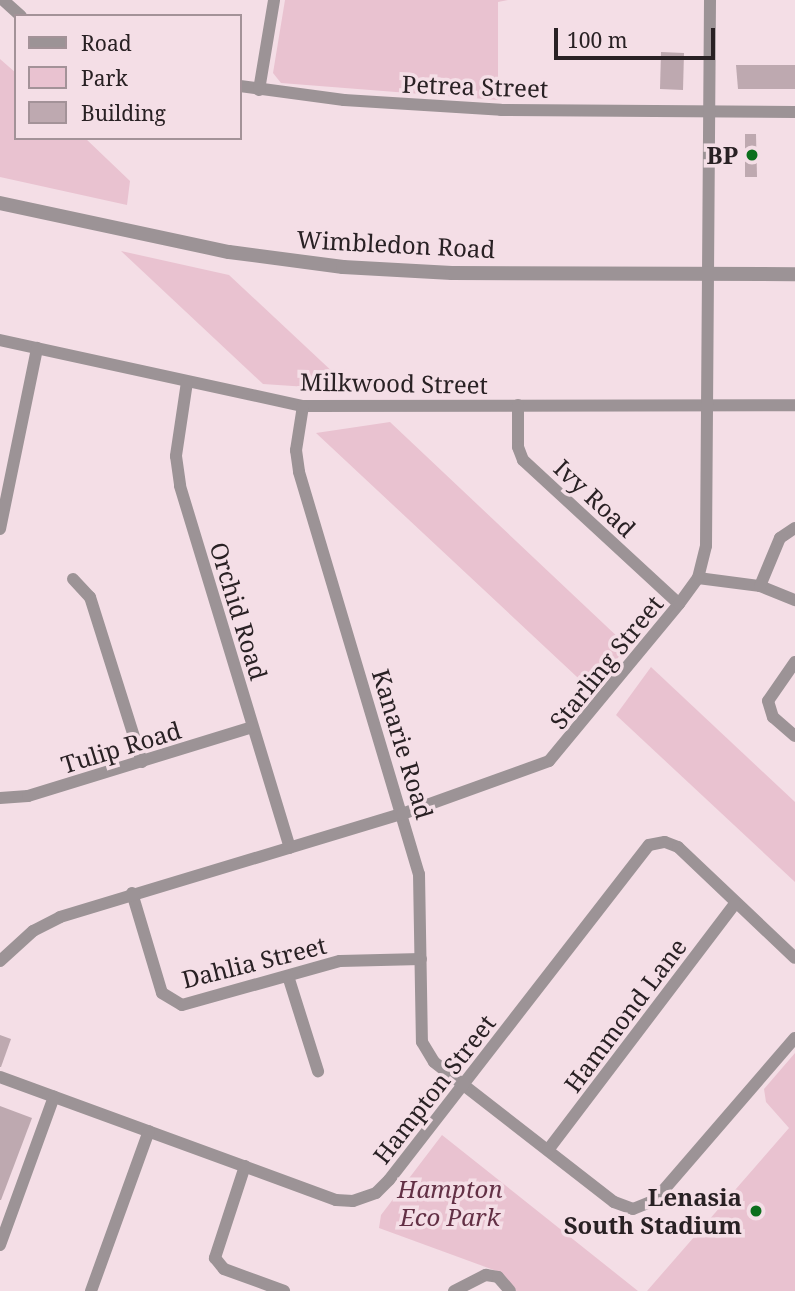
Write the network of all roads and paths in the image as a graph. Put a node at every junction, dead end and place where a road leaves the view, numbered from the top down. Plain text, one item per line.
1 (3, 0) edge
2 (274, 0) edge
3 (710, 0) edge
4 (19, 14) edge
5 (242, 86) edge
6 (259, 90) junction
7 (709, 111) junction
8 (795, 111) edge
9 (0, 203) edge
10 (711, 274) junction
11 (795, 274) edge
12 (0, 340) edge
13 (37, 348) junction
14 (187, 382) junction
15 (706, 404) junction
16 (518, 405) junction
17 (795, 405) edge
18 (303, 406) junction
19 (795, 528) edge
20 (0, 529) edge
21 (698, 578) junction
22 (73, 579) dead end
23 (760, 586) junction
24 (795, 600) edge
25 (679, 604) junction
26 (795, 662) edge
27 (252, 727) junction
28 (795, 736) edge
29 (142, 762) junction
30 (0, 798) edge
31 (401, 814) junction
32 (290, 848) junction
33 (132, 893) junction
34 (735, 904) junction
35 (795, 958) edge
36 (421, 959) junction
37 (0, 961) edge
38 (288, 976) junction
39 (795, 1038) edge
40 (318, 1071) dead end
41 (0, 1077) edge
42 (464, 1084) junction
43 (54, 1097) junction
44 (149, 1131) junction
45 (548, 1150) junction
46 (244, 1166) junction
47 (0, 1245) edge
48 (91, 1291) edge
49 (284, 1291) edge
50 (454, 1291) edge
51 (510, 1291) edge

1 - 4 street
2 - 6 street
3 - 7 street, Starling Street
5 - 6 street, Petrea Street
6 - 7 street, Petrea Street
7 - 8 street, Petrea Street
7 - 10 street, Starling Street
9 - 10 street, Wimbledon Road
10 - 11 street, Wimbledon Road
10 - 15 street, Starling Street
12 - 13 street, Milkwood Street
13 - 14 street, Milkwood Street
13 - 20 street
14 - 18 street, Milkwood Street
14 - 27 street, Orchid Road
15 - 16 street, Milkwood Street
15 - 17 street, Milkwood Street
15 - 21 street, Starling Street
16 - 18 street, Milkwood Street
16 - 25 street, Ivy Road
18 - 31 street, Kanarie Road
19 - 23 street
21 - 23 street
21 - 25 street, Starling Street
22 - 29 street
23 - 24 street
25 - 31 street, Starling Street
26 - 28 street
27 - 29 street, Tulip Road
27 - 32 street, Orchid Road
29 - 30 street, Tulip Road
31 - 32 street, Starling Street
31 - 36 street, Kanarie Road
32 - 33 street, Starling Street
33 - 37 street, Starling Street
33 - 38 street, Dahlia Street
34 - 35 street, Hampton Street
34 - 42 street, Hampton Street
34 - 45 street, Hammond Lane
36 - 38 street, Dahlia Street
36 - 42 street, Kanarie Road
38 - 40 street
39 - 45 street, Kanarie Road
41 - 43 street, Hampton Street
42 - 45 street, Kanarie Road
42 - 46 street, Hampton Street
43 - 44 street, Hampton Street
43 - 47 street
44 - 46 street, Hampton Street
44 - 48 street
46 - 49 street
50 - 51 street

